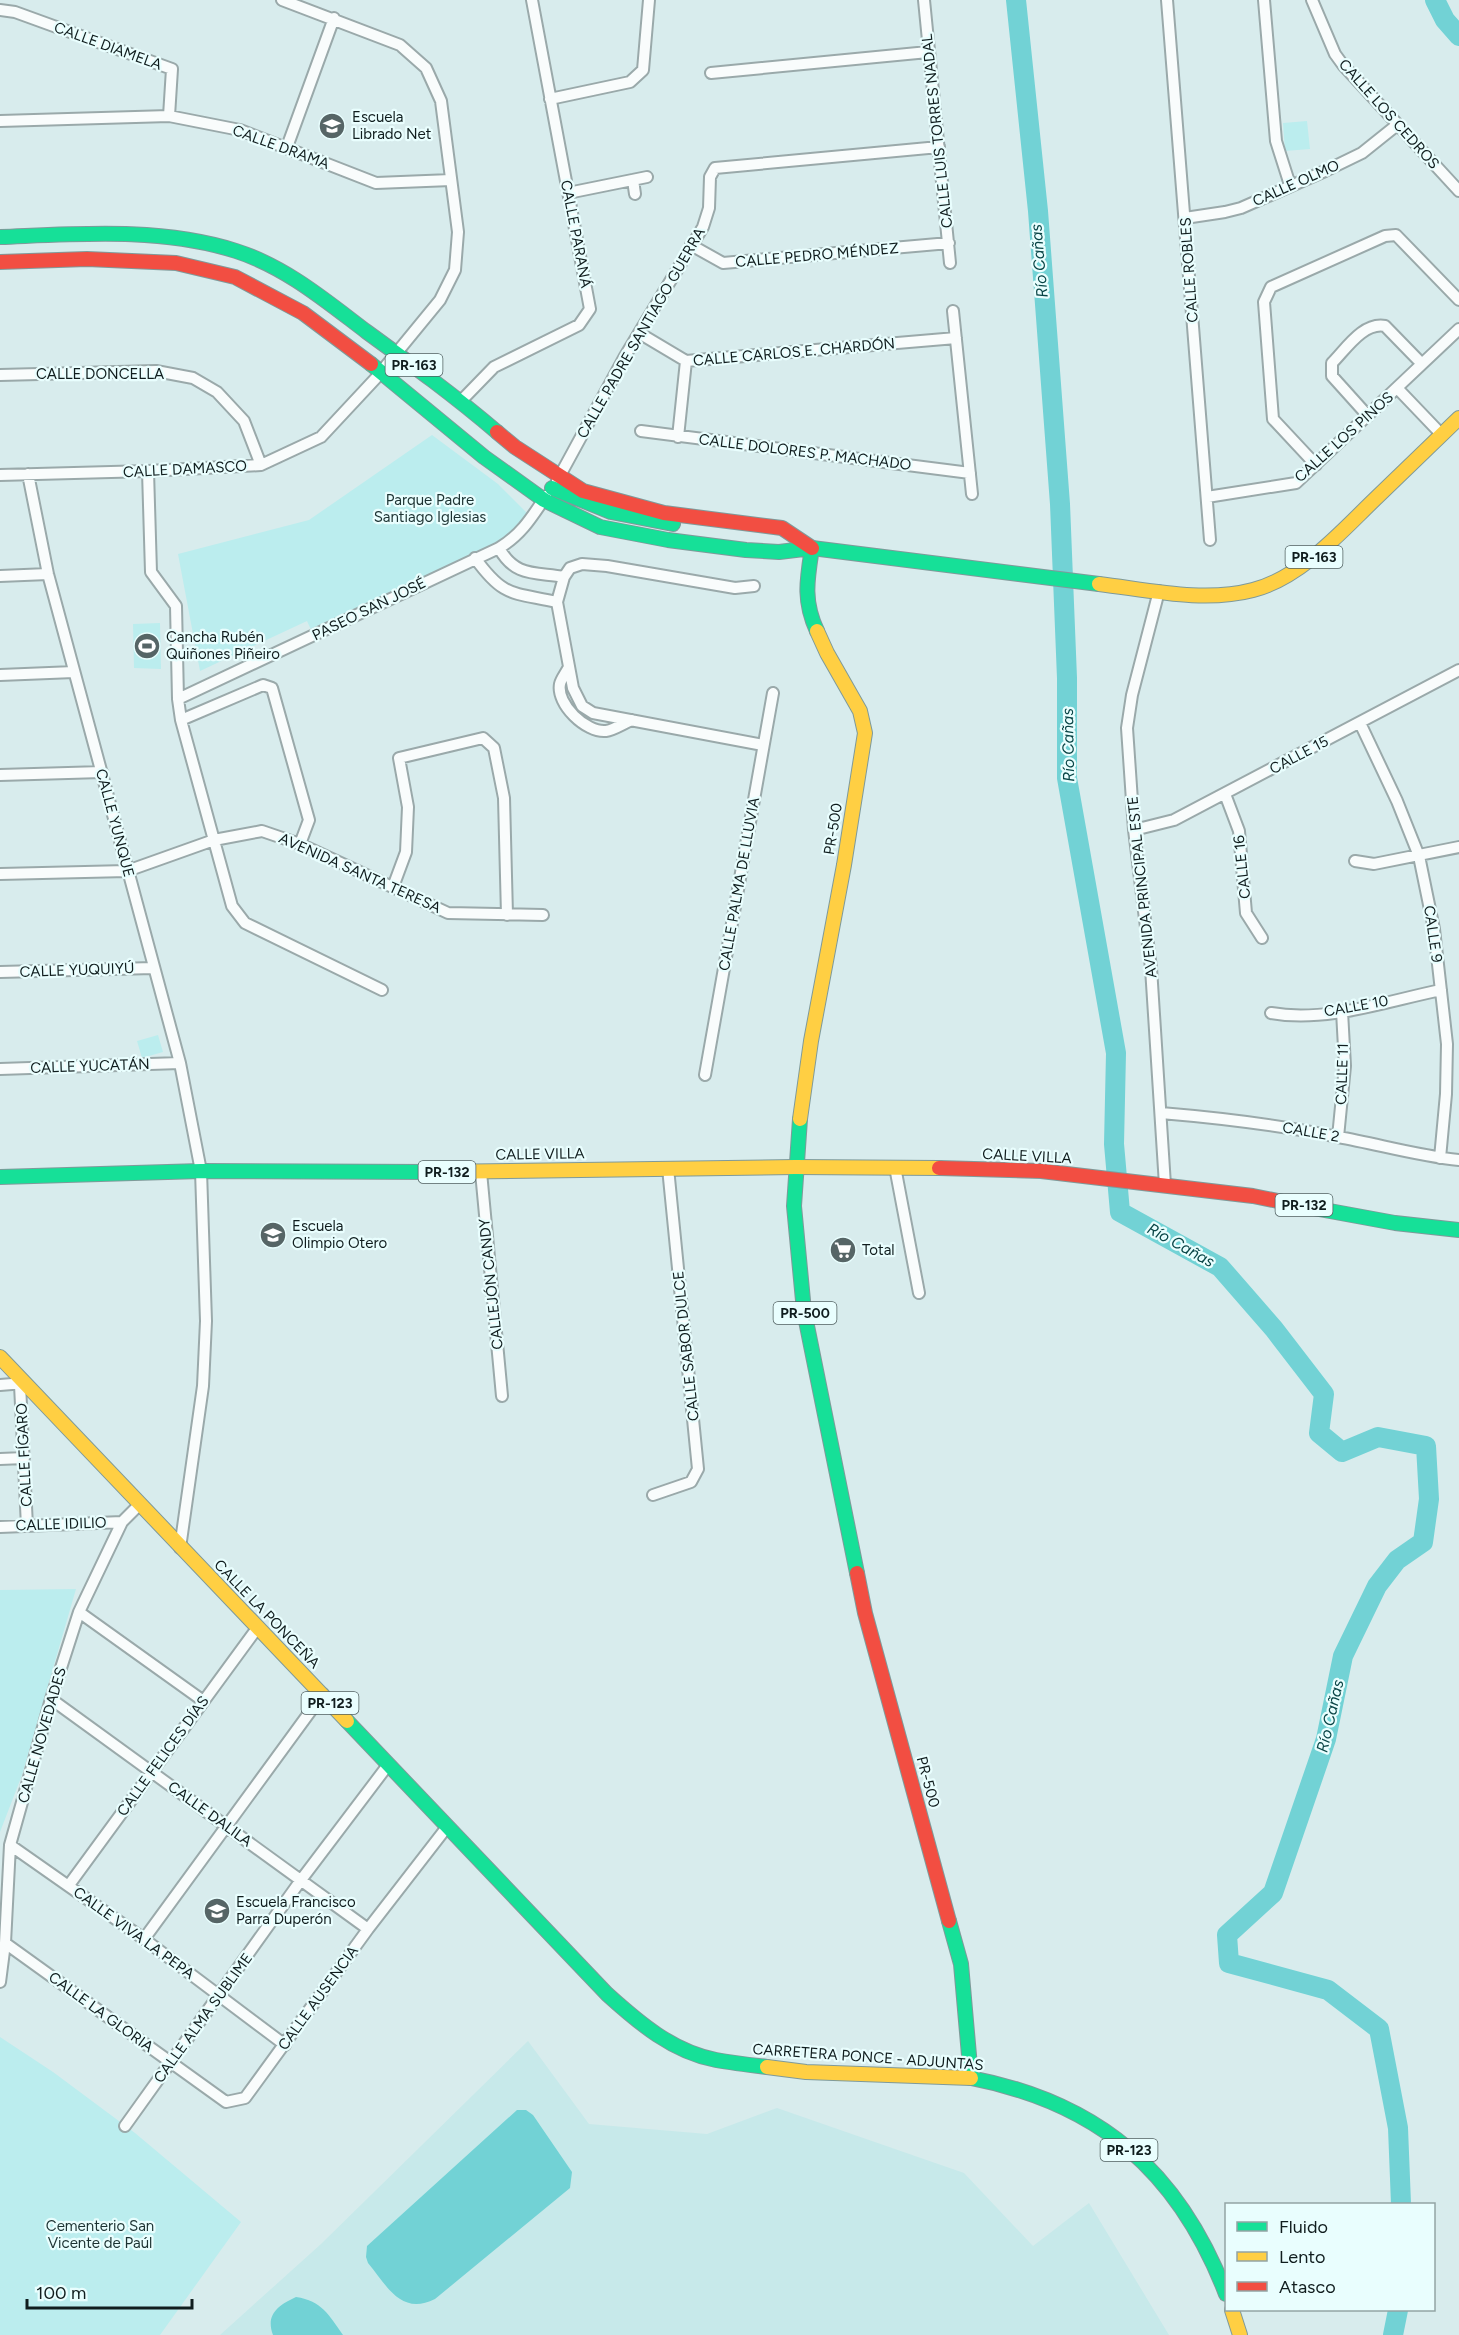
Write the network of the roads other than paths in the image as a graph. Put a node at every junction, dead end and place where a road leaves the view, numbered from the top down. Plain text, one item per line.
1 (282, 0) edge
2 (532, 0) edge
3 (649, 0) edge
4 (924, 0) edge
5 (1167, 0) edge
6 (1264, 0) edge
7 (1312, 0) edge
8 (0, 10) edge
9 (334, 18) junction
10 (928, 52) junction
11 (711, 73) dead end
12 (550, 99) junction
13 (169, 116) junction
14 (0, 121) edge
15 (1397, 125) junction
16 (287, 147) junction
17 (939, 147) junction
18 (647, 177) dead end
19 (451, 180) junction
20 (633, 180) junction
21 (1290, 185) junction
22 (1459, 191) edge
23 (568, 192) junction
24 (635, 194) dead end
25 (1185, 218) junction
26 (0, 237) edge
27 (949, 243) junction
28 (691, 245) junction
29 (0, 262) edge
30 (950, 262) dead end
31 (1459, 300) edge
32 (953, 311) dead end
33 (1459, 329) edge
34 (639, 333) junction
35 (956, 338) junction
36 (397, 353) junction
37 (686, 361) junction
38 (1422, 364) junction
39 (381, 372) junction
40 (0, 375) edge
41 (1398, 389) junction
42 (461, 401) junction
43 (1368, 416) junction
44 (1459, 418) edge
45 (640, 431) dead end
46 (1442, 435) junction
47 (678, 437) junction
48 (261, 465) junction
49 (1316, 465) junction
50 (148, 471) junction
51 (970, 473) junction
52 (28, 474) junction
53 (0, 475) edge
54 (551, 489) junction
55 (972, 494) dead end
56 (1207, 497) junction
57 (1210, 540) dead end
58 (499, 548) junction
59 (812, 548) junction
60 (475, 558) junction
61 (48, 574) junction
62 (0, 576) edge
63 (564, 578) junction
64 (754, 586) dead end
65 (1159, 591) junction
66 (557, 602) junction
67 (569, 668) junction
68 (1459, 670) edge
69 (74, 672) junction
70 (0, 675) edge
71 (773, 693) dead end
72 (178, 699) junction
73 (181, 720) junction
74 (632, 720) junction
75 (1360, 723) junction
76 (763, 746) junction
77 (102, 772) junction
78 (0, 775) edge
79 (1225, 794) junction
80 (1134, 830) junction
81 (214, 840) junction
82 (300, 844) junction
83 (1459, 847) edge
84 (1419, 856) junction
85 (1355, 861) dead end
86 (127, 871) junction
87 (0, 874) edge
88 (393, 888) junction
89 (507, 915) junction
90 (543, 915) dead end
91 (1262, 938) dead end
92 (153, 968) junction
93 (0, 972) edge
94 (382, 990) dead end
95 (1441, 990) junction
96 (1342, 1011) junction
97 (1271, 1013) dead end
98 (180, 1063) junction
99 (0, 1069) edge
100 (705, 1075) dead end
101 (1161, 1113) junction
102 (1338, 1137) junction
103 (1440, 1158) junction
104 (1459, 1160) edge
105 (795, 1167) junction
106 (895, 1167) junction
107 (668, 1168) junction
108 (201, 1171) junction
109 (481, 1172) junction
110 (0, 1177) edge
111 (1165, 1185) junction
112 (1459, 1230) edge
113 (919, 1293) dead end
114 (0, 1357) edge
115 (22, 1384) junction
116 (0, 1385) edge
117 (502, 1396) dead end
118 (24, 1458) junction
119 (0, 1459) edge
120 (653, 1495) dead end
121 (139, 1505) junction
122 (122, 1522) junction
123 (27, 1526) junction
124 (0, 1527) edge
125 (180, 1548) junction
126 (79, 1612) junction
127 (258, 1627) junction
128 (323, 1694) junction
129 (51, 1699) junction
130 (202, 1700) junction
131 (388, 1765) junction
132 (152, 1771) junction
133 (227, 1827) junction
134 (447, 1827) junction
135 (10, 1845) junction
136 (302, 1880) junction
137 (69, 1885) junction
138 (368, 1929) junction
139 (144, 1939) junction
140 (5, 1943) junction
141 (0, 1982) edge
142 (219, 1996) junction
143 (637, 2021) joint
144 (285, 2045) junction
145 (171, 2063) junction
146 (971, 2078) junction
147 (226, 2102) joint
148 (125, 2126) dead end
149 (1225, 2288) edge
150 (1232, 2311) edge
151 (1240, 2335) edge

1 - 9 street, CALLE DAMASCO
2 - 12 street, CALLE PARANÁ
3 - 12 street
4 - 10 street, CALLE LUIS TORRES NADAL
5 - 25 street, CALLE ROBLES
6 - 21 street
7 - 15 street, CALLE LOS CEDROS
8 - 13 street, CALLE DIAMELA
9 - 16 street
9 - 19 street, CALLE DAMASCO
10 - 11 street
10 - 17 street, CALLE LUIS TORRES NADAL
12 - 23 street, CALLE PARANÁ
13 - 14 street, CALLE DRAMA
13 - 16 street, CALLE DRAMA
15 - 21 street, CALLE OLMO
15 - 22 street, CALLE LOS CEDROS
16 - 19 street, CALLE DRAMA
17 - 27 street, CALLE LUIS TORRES NADAL
17 - 28 street, CALLE PADRE SANTIAGO GUERRA
18 - 20 street
19 - 36 street, CALLE DAMASCO
20 - 23 street
20 - 24 street
21 - 25 street, CALLE OLMO
23 - 42 street, CALLE PARANÁ
25 - 56 street, CALLE ROBLES
26 - 36 main road, PR-163
27 - 28 street, CALLE PEDRO MÉNDEZ
27 - 30 street, CALLE LUIS TORRES NADAL
28 - 34 street, CALLE PADRE SANTIAGO GUERRA
29 - 39 main road, PR-163
31 - 49 street
32 - 35 street
33 - 38 street, CALLE LOS PINOS
34 - 37 street, CALLE CARLOS E. CHARDÓN
34 - 54 street, CALLE PADRE SANTIAGO GUERRA
35 - 37 street, CALLE CARLOS E. CHARDÓN
35 - 51 street
36 - 39 street, CALLE DAMASCO
36 - 42 main road, PR-163
37 - 47 street
38 - 41 street, CALLE LOS PINOS
38 - 43 street
39 - 48 street, CALLE DAMASCO
39 - 54 main road, PR-163
40 - 48 street, CALLE DONCELLA
41 - 43 street, CALLE LOS PINOS
41 - 46 street
42 - 54 main road, PR-163
43 - 49 street, CALLE LOS PINOS
44 - 46 main road, PR-163
45 - 47 street, CALLE DOLORES P. MACHADO
46 - 65 main road, PR-163
47 - 51 street, CALLE DOLORES P. MACHADO
48 - 50 street, CALLE DAMASCO
49 - 56 street, CALLE LOS PINOS
50 - 52 street, CALLE DAMASCO
50 - 72 street
51 - 55 street
52 - 53 street, CALLE DAMASCO
52 - 61 street, CALLE YUNQUE
54 - 58 street, PASEO SAN JOSÉ
54 - 59 main road, PR-163
54 - 59 main road, PR-163
56 - 57 street, CALLE ROBLES
58 - 60 street, PASEO SAN JOSÉ
58 - 63 street
59 - 65 main road, PR-163
59 - 105 main road, PR-500 / PR-500
60 - 66 street
60 - 72 street, PASEO SAN JOSÉ
61 - 62 street
61 - 69 street, CALLE YUNQUE
63 - 64 street
63 - 66 street
65 - 80 street, AVENIDA PRINCIPAL ESTE
66 - 67 street
67 - 74 street
67 - 74 street
68 - 75 street, CALLE 15
69 - 70 street
69 - 77 street, CALLE YUNQUE
71 - 76 street, CALLE PALMA DE LLUVIA
72 - 73 street
73 - 81 street
73 - 82 street
74 - 76 street
75 - 79 street, CALLE 15
75 - 84 street, CALLE 9
76 - 100 street, CALLE PALMA DE LLUVIA
77 - 78 street
77 - 86 street, CALLE YUNQUE
79 - 80 street, CALLE 15
79 - 91 street, CALLE 16
80 - 101 street, AVENIDA PRINCIPAL ESTE
81 - 82 street, AVENIDA SANTA TERESA
81 - 86 street, AVENIDA SANTA TERESA
81 - 94 street
82 - 88 street, AVENIDA SANTA TERESA
83 - 84 street
84 - 85 street
84 - 95 street, CALLE 9
86 - 87 street, AVENIDA SANTA TERESA
86 - 92 street, CALLE YUNQUE
88 - 89 street, AVENIDA SANTA TERESA
88 - 89 street
89 - 90 street, AVENIDA SANTA TERESA
92 - 93 street, CALLE YUQUIYÚ
92 - 98 street, CALLE YUNQUE
95 - 96 street, CALLE 10
95 - 103 street, CALLE 9
96 - 97 street, CALLE 10
96 - 102 street, CALLE 11
98 - 99 street, CALLE YUCATÁN
98 - 108 street, CALLE YUNQUE
101 - 102 street, CALLE 2
101 - 111 street, AVENIDA PRINCIPAL ESTE
102 - 103 street, CALLE 2
103 - 104 street, CALLE 2
105 - 106 main road, CALLE VILLA / PR-132
105 - 107 main road, CALLE VILLA / PR-132
105 - 146 main road, PR-500 / PR-500
106 - 111 main road, CALLE VILLA / PR-132
106 - 113 street
107 - 109 main road, CALLE VILLA / PR-132
107 - 120 street, CALLE SABOR DULCE
108 - 109 main road, CALLE VILLA / PR-132
108 - 110 main road, CALLE VILLA / PR-132
108 - 125 street, CALLE YUNQUE
109 - 117 street, CALLEJÓN CANDY
111 - 112 main road, PR-132
114 - 115 main road, CALLE LA PONCEÑA / PR-123
115 - 116 street
115 - 118 street, CALLE FÍGARO
115 - 121 main road, CALLE LA PONCEÑA / PR-123
118 - 119 street
118 - 123 street, CALLE FÍGARO
121 - 122 street, CALLE NOVEDADES
121 - 125 main road, CALLE LA PONCEÑA / PR-123
122 - 123 street, CALLE IDILIO
122 - 126 street, CALLE NOVEDADES
123 - 124 street, CALLE IDILIO
125 - 127 main road, CALLE LA PONCEÑA / PR-123
126 - 129 street, CALLE NOVEDADES
126 - 130 street
127 - 128 main road, CALLE LA PONCEÑA / PR-123
127 - 130 street, CALLE FELICES DÍAS
128 - 131 main road, CALLE LA PONCEÑA / PR-123
128 - 133 street
129 - 132 street, CALLE DALILA
129 - 135 street, CALLE NOVEDADES
130 - 132 street, CALLE FELICES DÍAS
131 - 134 main road, CALLE LA PONCEÑA / PR-123
131 - 136 street, CALLE ALMA SUBLIME
132 - 133 street, CALLE DALILA
132 - 137 street, CALLE FELICES DÍAS
133 - 136 street, CALLE DALILA
133 - 139 street
134 - 138 street, CALLE AUSENCIA
134 - 143 main road, CALLE LA PONCEÑA / PR-123
135 - 137 street, CALLE VIVA LA PEPA
135 - 140 street, CALLE NOVEDADES
136 - 138 street, CALLE DALILA
136 - 142 street, CALLE ALMA SUBLIME
137 - 139 street, CALLE VIVA LA PEPA
138 - 144 street, CALLE AUSENCIA
139 - 142 street, CALLE VIVA LA PEPA
140 - 141 street, CALLE NOVEDADES
140 - 145 street, CALLE LA GLORIA
142 - 144 street, CALLE VIVA LA PEPA
142 - 145 street, CALLE ALMA SUBLIME
143 - 146 main road, CARRETERA PONCE - ADJUNTAS / PR-123
144 - 147 street, CALLE AUSENCIA
145 - 147 street, CALLE LA GLORIA
145 - 148 street, CALLE ALMA SUBLIME
146 - 149 main road, CARRETERA PONCE - ADJUNTAS / PR-123
150 - 151 main road

